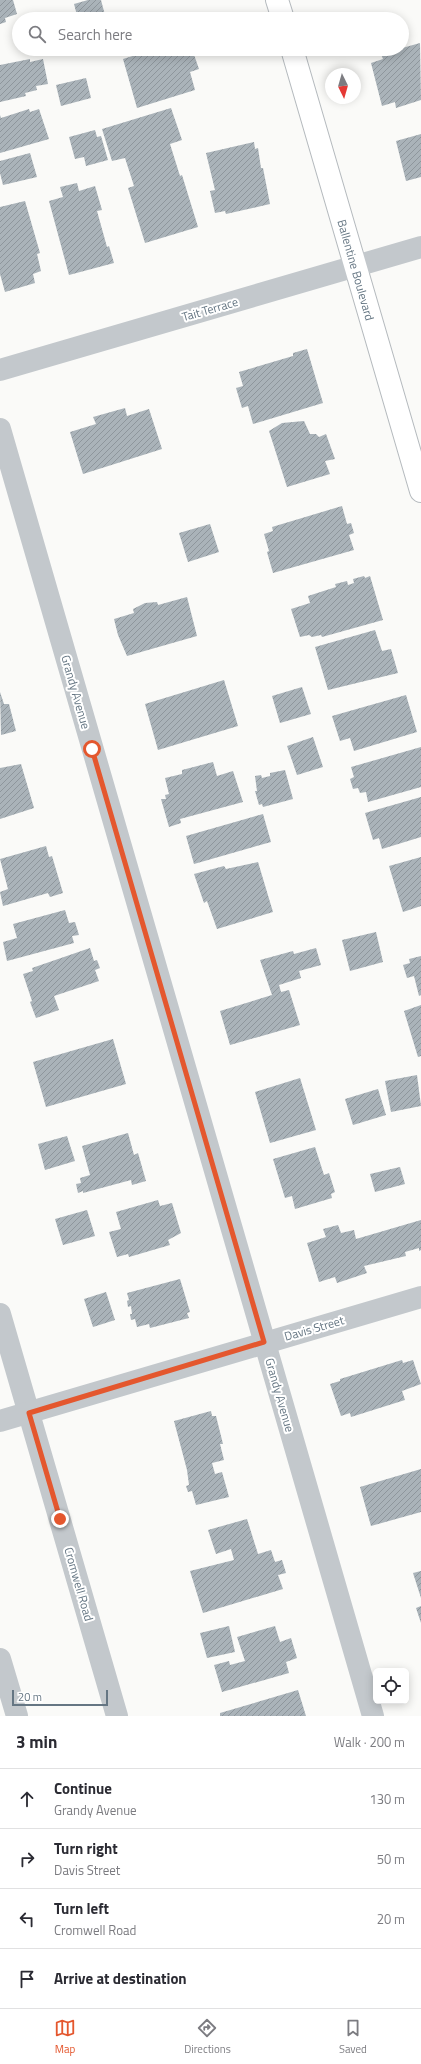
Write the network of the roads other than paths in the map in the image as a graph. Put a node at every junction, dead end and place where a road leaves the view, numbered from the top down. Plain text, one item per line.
1 (278, 0) edge
2 (281, 12) edge
3 (294, 56) edge
4 (421, 247) edge
5 (355, 266) junction
6 (0, 370) edge
7 (0, 429) edge
8 (421, 491) edge
9 (421, 1297) edge
10 (0, 1314) edge
11 (264, 1342) junction
12 (29, 1413) junction
13 (0, 1421) edge
14 (0, 1660) edge
15 (17, 1716) edge
16 (117, 1716) edge
17 (373, 1716) edge

1 - 2 main road
3 - 5 main road, Ballentine Boulevard
4 - 5 street, Tait Terrace
5 - 6 street, Tait Terrace
5 - 8 main road, Ballentine Boulevard
7 - 11 street, Grandy Avenue
9 - 11 street, Davis Street
10 - 12 street, Cromwell Road
11 - 12 street, Davis Street
11 - 17 street, Grandy Avenue
12 - 13 street, Davis Street
12 - 16 street, Cromwell Road
14 - 15 street

